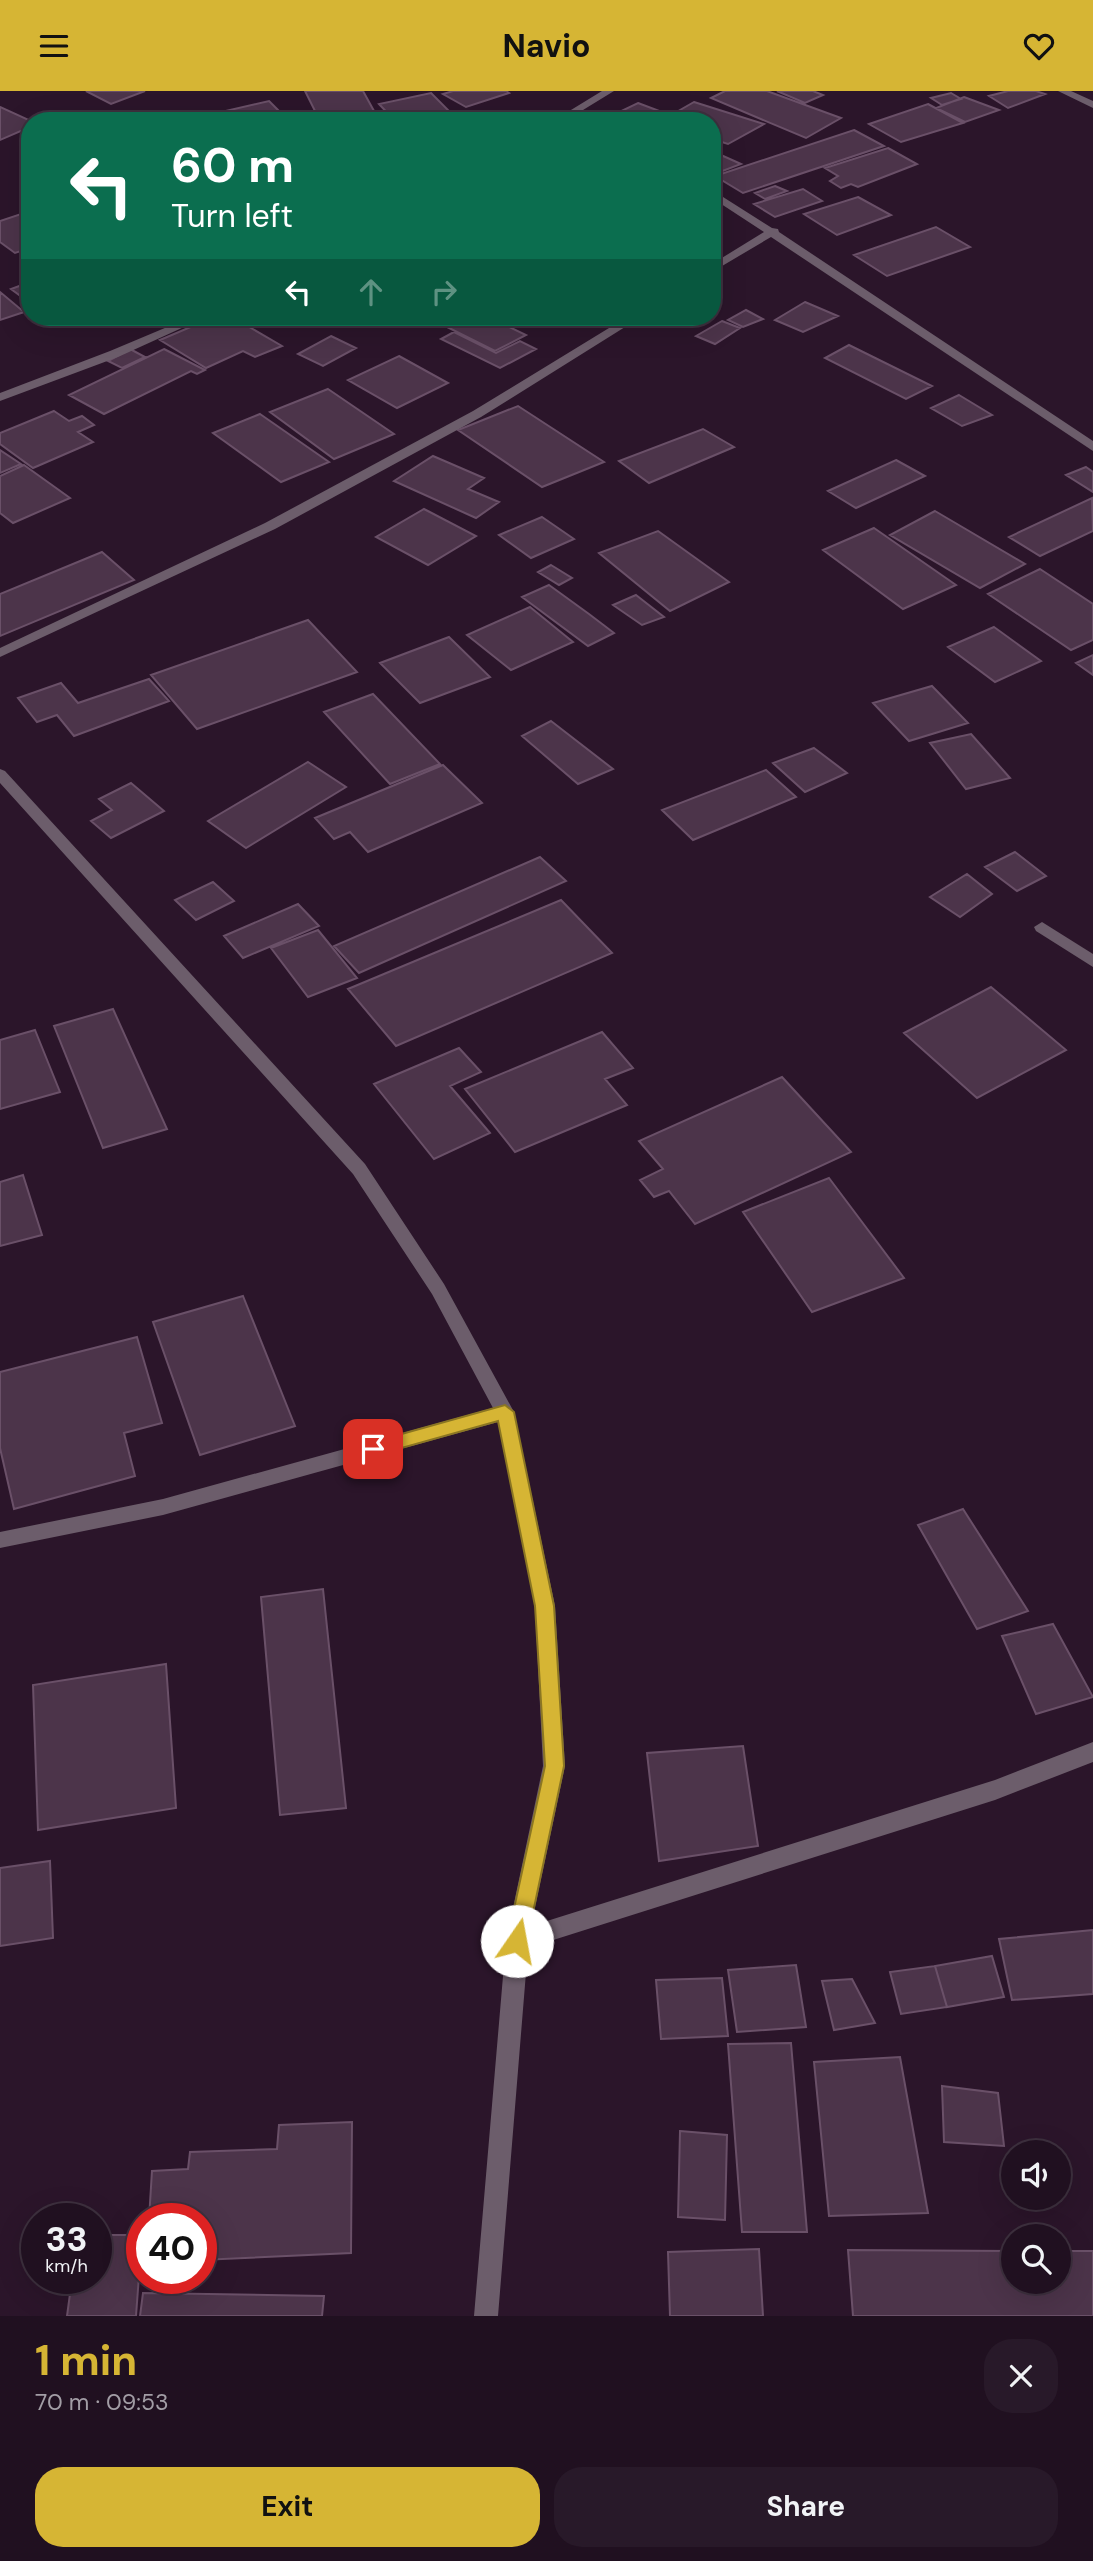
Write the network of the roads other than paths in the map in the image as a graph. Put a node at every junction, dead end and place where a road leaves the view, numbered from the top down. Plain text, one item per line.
1 (609, 91) edge
2 (1063, 91) edge
3 (1093, 105) edge
4 (576, 110) junction
5 (573, 112) edge
6 (579, 112) edge
7 (721, 199) edge
8 (774, 231) junction
9 (721, 263) edge
10 (179, 326) edge
11 (620, 326) edge
12 (0, 397) edge
13 (1093, 447) edge
14 (0, 653) edge
15 (0, 774) edge
16 (1042, 927) dead end
17 (1093, 962) edge
18 (505, 1412) junction
19 (0, 1540) edge
20 (1093, 1752) edge
21 (517, 1941) junction
22 (486, 2316) edge

1 - 4 street
2 - 3 street
4 - 5 street
4 - 6 street
7 - 8 street
8 - 9 street
8 - 13 street
10 - 12 street
11 - 14 street
15 - 18 street
16 - 17 street
18 - 19 street
18 - 21 street
20 - 21 street
21 - 22 street

